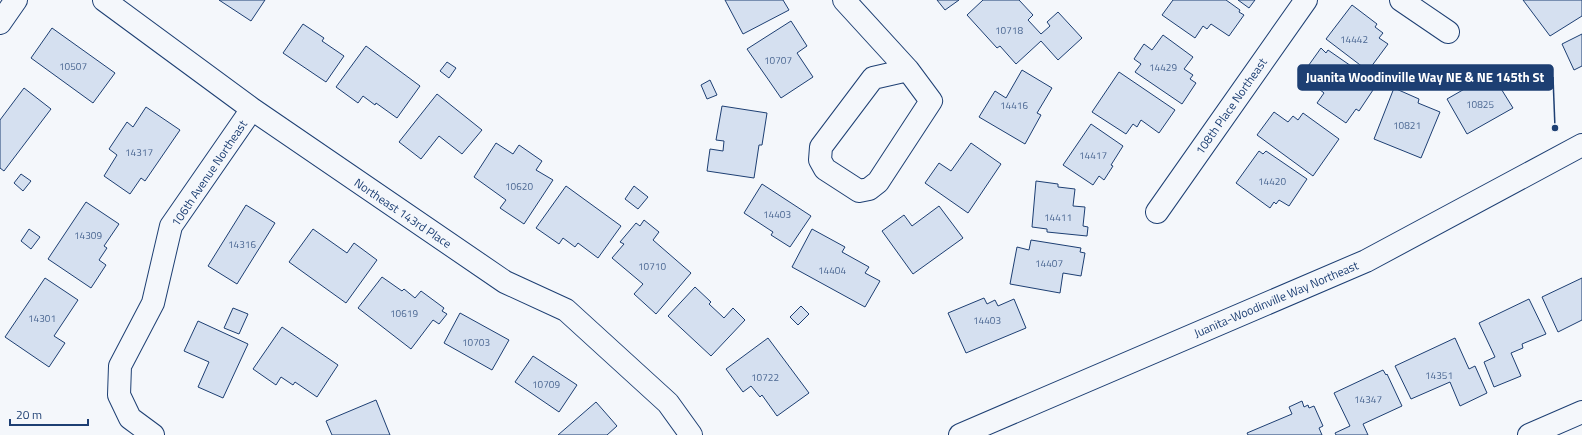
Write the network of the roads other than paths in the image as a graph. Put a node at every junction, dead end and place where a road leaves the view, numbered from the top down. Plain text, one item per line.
1 (16, 0) edge
2 (104, 0) edge
3 (844, 0) edge
4 (1306, 0) edge
5 (1401, 0) edge
6 (0, 23) edge
7 (1448, 32) dead end
8 (908, 70) junction
9 (252, 109) junction
10 (1582, 145) edge
11 (1157, 212) dead end
12 (1582, 412) edge
13 (153, 435) edge
14 (691, 435) edge
15 (960, 435) edge
16 (1528, 435) edge

1 - 6 street
2 - 9 street, Northeast 143rd Place
3 - 8 street
4 - 11 street, 108th Place Northeast
5 - 7 street
8 - 8 street
9 - 13 street, 106th Avenue Northeast
9 - 14 street, Northeast 143rd Place
10 - 15 street, Juanita-Woodinville Way Northeast
12 - 16 street

